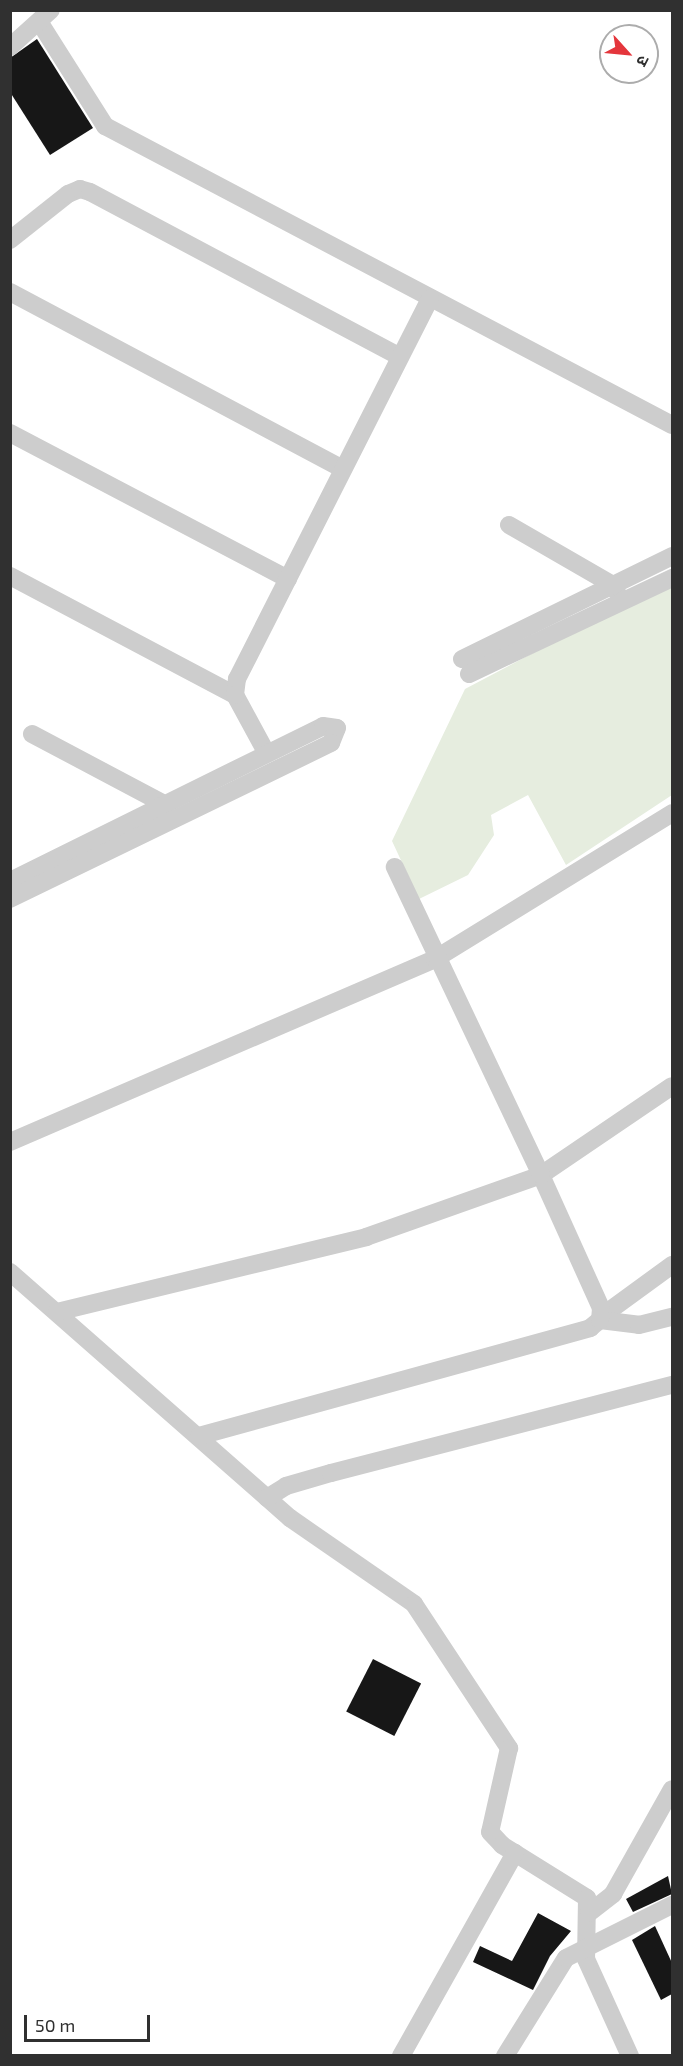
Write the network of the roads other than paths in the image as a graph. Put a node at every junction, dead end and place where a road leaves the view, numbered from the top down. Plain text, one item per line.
1 (46, 17) edge
2 (10, 47) edge
3 (10, 240) edge
4 (10, 292) edge
5 (430, 298) junction
6 (400, 357) junction
7 (672, 425) edge
8 (10, 433) edge
9 (343, 469) junction
10 (510, 525) dead end
11 (672, 556) edge
12 (10, 576) edge
13 (672, 578) edge
14 (288, 579) junction
15 (613, 585) junction
16 (623, 601) junction
17 (235, 695) junction
18 (32, 734) dead end
19 (266, 752) junction
20 (164, 804) junction
21 (672, 813) edge
22 (395, 867) dead end
23 (10, 881) edge
24 (10, 899) edge
25 (435, 959) junction
26 (672, 1086) edge
27 (10, 1142) edge
28 (541, 1175) junction
29 (672, 1265) edge
30 (10, 1272) edge
31 (57, 1312) junction
32 (672, 1317) edge
33 (601, 1318) junction
34 (672, 1385) edge
35 (198, 1436) junction
36 (267, 1498) junction
37 (672, 1789) edge
38 (515, 1853) junction
39 (672, 1905) edge
40 (589, 1914) junction
41 (584, 1950) junction
42 (401, 2055) edge
43 (505, 2055) edge
44 (630, 2055) edge

1 - 2 street
1 - 5 street
3 - 6 street
4 - 9 street
5 - 6 street
5 - 7 street
6 - 9 street
8 - 14 street
9 - 14 street
10 - 15 street
11 - 15 street
12 - 17 street
13 - 16 street
14 - 17 street
15 - 16 street
15 - 16 street
17 - 19 street
18 - 20 street
19 - 20 street
19 - 24 street
20 - 23 street
21 - 25 street
22 - 25 street
25 - 27 street
25 - 28 street
26 - 28 street
28 - 31 street
28 - 33 street
29 - 33 street
30 - 31 street
31 - 35 street
32 - 33 street
33 - 35 street
34 - 36 street
35 - 36 street
36 - 38 street
37 - 40 street
38 - 40 street
38 - 42 street
39 - 41 street
40 - 41 street
41 - 43 street
41 - 44 street

